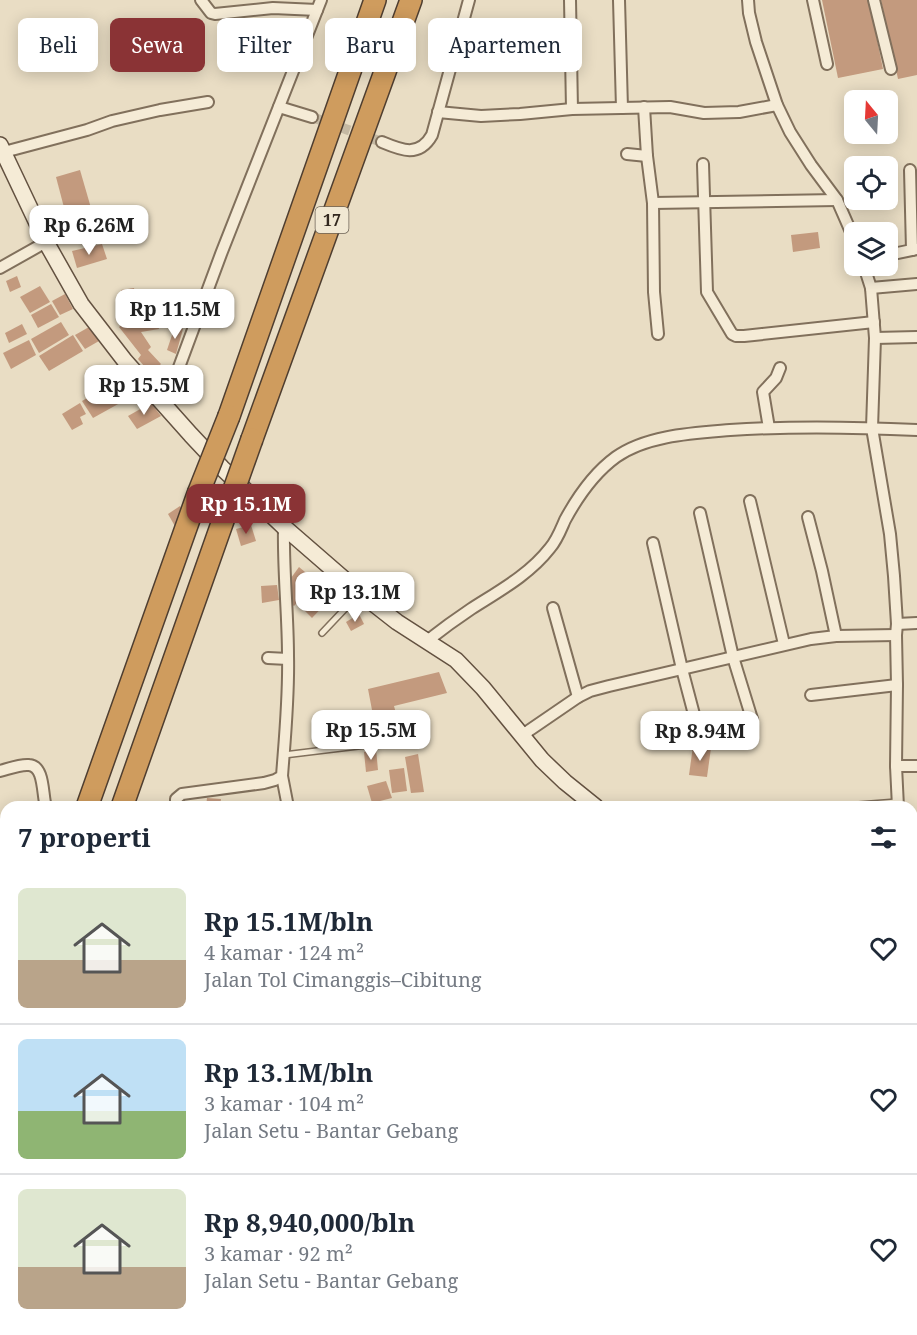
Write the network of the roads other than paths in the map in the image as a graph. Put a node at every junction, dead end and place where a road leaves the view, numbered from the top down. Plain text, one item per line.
1 (201, 0) edge
2 (375, 0) edge
3 (411, 0) edge
4 (469, 0) edge
5 (570, 0) edge
6 (619, 0) edge
7 (748, 0) edge
8 (813, 0) edge
9 (874, 0) edge
10 (319, 5) edge
11 (827, 64) dead end
12 (891, 69) dead end
13 (208, 102) dead end
14 (777, 105) junction
15 (279, 107) junction
16 (644, 107) junction
17 (622, 108) junction
18 (572, 109) junction
19 (438, 112) junction
20 (312, 117) tunnel mouth
21 (382, 142) tunnel mouth
22 (2, 148) edge
23 (627, 154) dead end
24 (647, 156) junction
25 (703, 164) dead end
26 (910, 170) dead end
27 (837, 200) junction
28 (705, 202) junction
29 (654, 203) junction
30 (847, 222) edge
31 (46, 242) junction
32 (915, 250) edge
33 (898, 253) edge
34 (0, 268) edge
35 (867, 276) edge
36 (917, 284) edge
37 (871, 288) junction
38 (874, 322) junction
39 (658, 334) dead end
40 (917, 337) edge
41 (875, 338) junction
42 (780, 368) dead end
43 (165, 405) junction
44 (769, 428) junction
45 (872, 428) junction
46 (917, 430) edge
47 (750, 501) dead end
48 (700, 513) dead end
49 (808, 518) dead end
50 (285, 527) junction
51 (653, 543) dead end
52 (360, 593) junction
53 (553, 608) dead end
54 (917, 623) edge
55 (896, 630) junction
56 (322, 633) dead end
57 (836, 636) junction
58 (427, 640) junction
59 (784, 644) junction
60 (733, 657) junction
61 (268, 658) dead end
62 (288, 659) junction
63 (681, 669) junction
64 (897, 686) junction
65 (810, 695) dead end
66 (579, 697) junction
67 (521, 736) junction
68 (366, 745) dead end
69 (284, 755) junction
70 (896, 766) junction
71 (917, 766) edge
72 (0, 771) edge
73 (282, 776) junction
74 (45, 801) edge
75 (89, 801) edge
76 (124, 801) edge
77 (176, 801) edge
78 (287, 801) edge
79 (589, 801) edge
80 (898, 801) edge

1 - 10 street
2 - 75 highway, 17, bridge
3 - 76 highway, 17, bridge
4 - 19 street
5 - 18 street
6 - 17 street
7 - 14 street
8 - 11 street
9 - 12 street
10 - 15 street
13 - 22 street
14 - 16 street
14 - 27 street
15 - 20 street
15 - 43 street
16 - 17 street
16 - 24 street
17 - 18 street
18 - 19 street
19 - 21 street
22 - 31 main road
23 - 24 street
24 - 29 street
25 - 28 street
26 - 32 street
27 - 28 street
27 - 30 street
28 - 29 street
28 - 38 street
29 - 39 street
31 - 34 street
31 - 43 main road
32 - 33 street
35 - 37 street
36 - 37 street
37 - 38 street
38 - 41 street
40 - 41 street
41 - 45 street
42 - 44 street
43 - 50 main road
44 - 45 street
44 - 58 street
45 - 46 street
45 - 55 street
47 - 59 street
48 - 60 street
49 - 57 street
50 - 52 main road
50 - 62 street
51 - 63 street
52 - 56 lane
52 - 58 main road
53 - 66 street
54 - 55 street
55 - 57 street
55 - 64 street
57 - 59 street
58 - 67 main road
59 - 60 street
60 - 63 street
60 - 63 street
61 - 62 street
62 - 69 street
63 - 66 street
64 - 65 street
64 - 70 street
66 - 67 street
67 - 79 main road
68 - 69 lane
69 - 73 street
70 - 71 street
70 - 80 street
72 - 74 street
73 - 77 street
73 - 78 street

